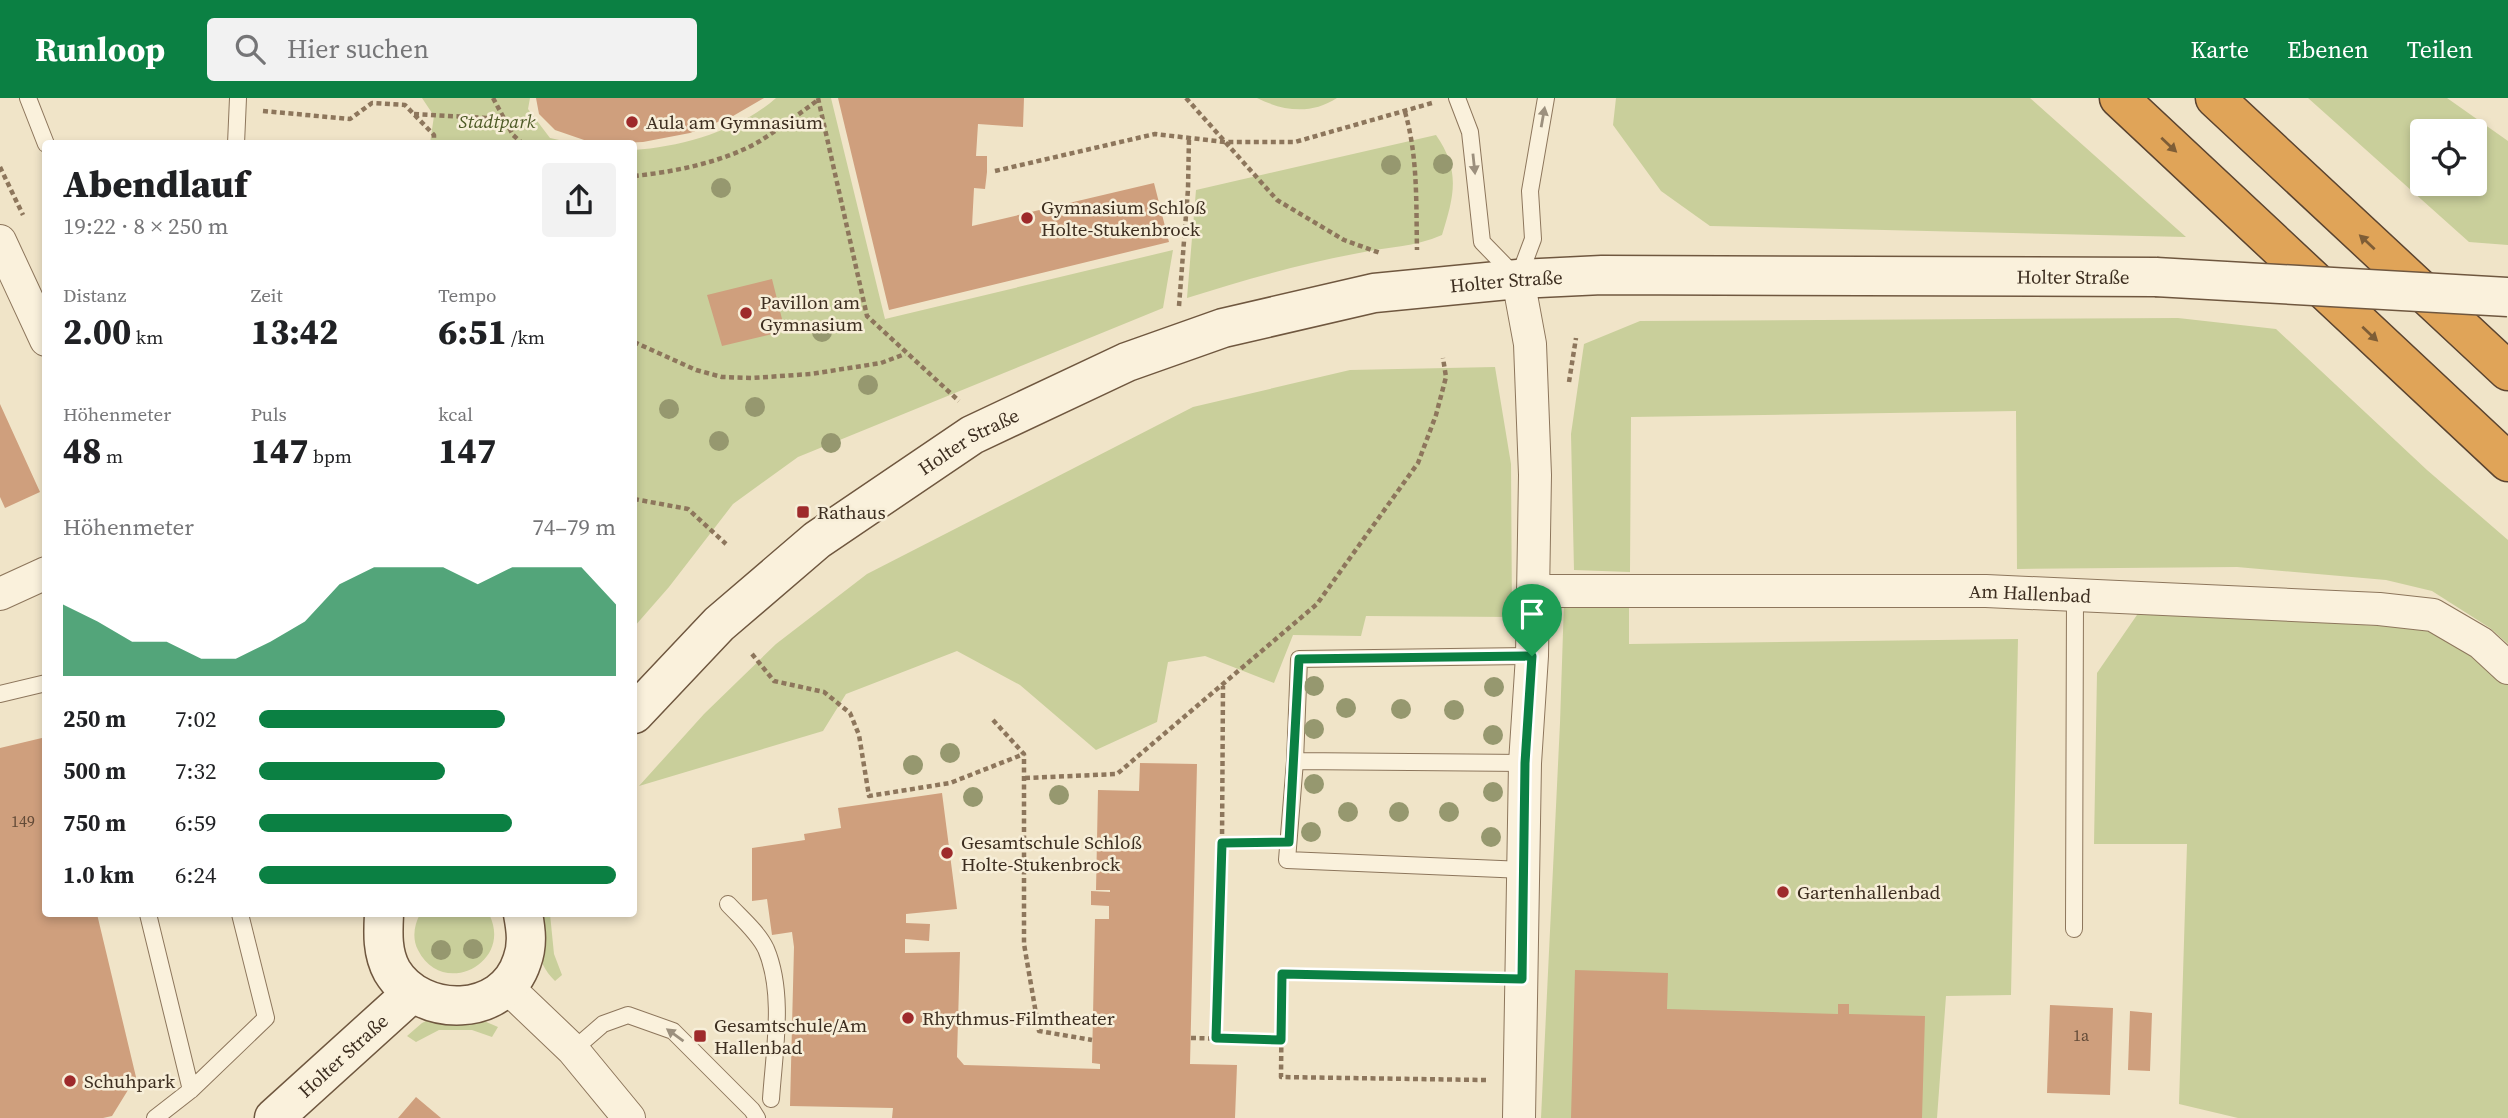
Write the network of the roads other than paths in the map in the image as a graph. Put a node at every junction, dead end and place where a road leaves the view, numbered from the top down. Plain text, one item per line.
1 (28, 98) edge
2 (1457, 98) edge
3 (1546, 98) edge
4 (2119, 98) edge
5 (2215, 98) edge
6 (238, 103) edge
7 (44, 140) edge
8 (236, 140) edge
9 (0, 241) edge
10 (1518, 279) junction
11 (2508, 297) edge
12 (42, 331) edge
13 (2508, 370) edge
14 (2508, 462) edge
15 (42, 575) edge
16 (1533, 592) junction
17 (0, 594) edge
18 (2075, 594) junction
19 (1532, 656) junction
20 (2508, 668) edge
21 (42, 684) edge
22 (0, 694) edge
23 (637, 711) edge
24 (1295, 761) junction
25 (1525, 763) junction
26 (1524, 870) junction
27 (728, 904) dead end
28 (149, 917) edge
29 (241, 917) edge
30 (384, 917) edge
31 (524, 917) edge
32 (2074, 929) dead end
33 (507, 987) junction
34 (412, 993) junction
35 (573, 1050) junction
36 (191, 1090) junction
37 (771, 1099) dead end
38 (155, 1118) edge
39 (274, 1118) edge
40 (629, 1118) edge
41 (757, 1118) edge
42 (1519, 1118) edge

1 - 7 lane
2 -> 10 lane
10 -> 3 lane
4 -> 14 highway
13 -> 5 highway
6 - 8 lane
9 - 12 street
10 - 11 street, Holter Straße, bridge
10 - 16 street
10 - 23 street, Holter Straße
15 - 17 street
16 - 18 street, Am Hallenbad
16 - 19 street
18 - 20 street, Am Hallenbad
18 - 32 lane
19 - 24 lane
19 - 25 street
21 - 22 lane
24 - 25 lane
24 - 26 lane
25 - 26 street
26 - 42 street
27 - 37 lane
28 - 36 lane
29 - 36 lane
30 - 34 street
31 - 33 street
33 - 34 street
33 - 35 street
34 - 39 street, Holter Straße
35 - 40 street
41 -> 35 lane
36 - 38 lane

